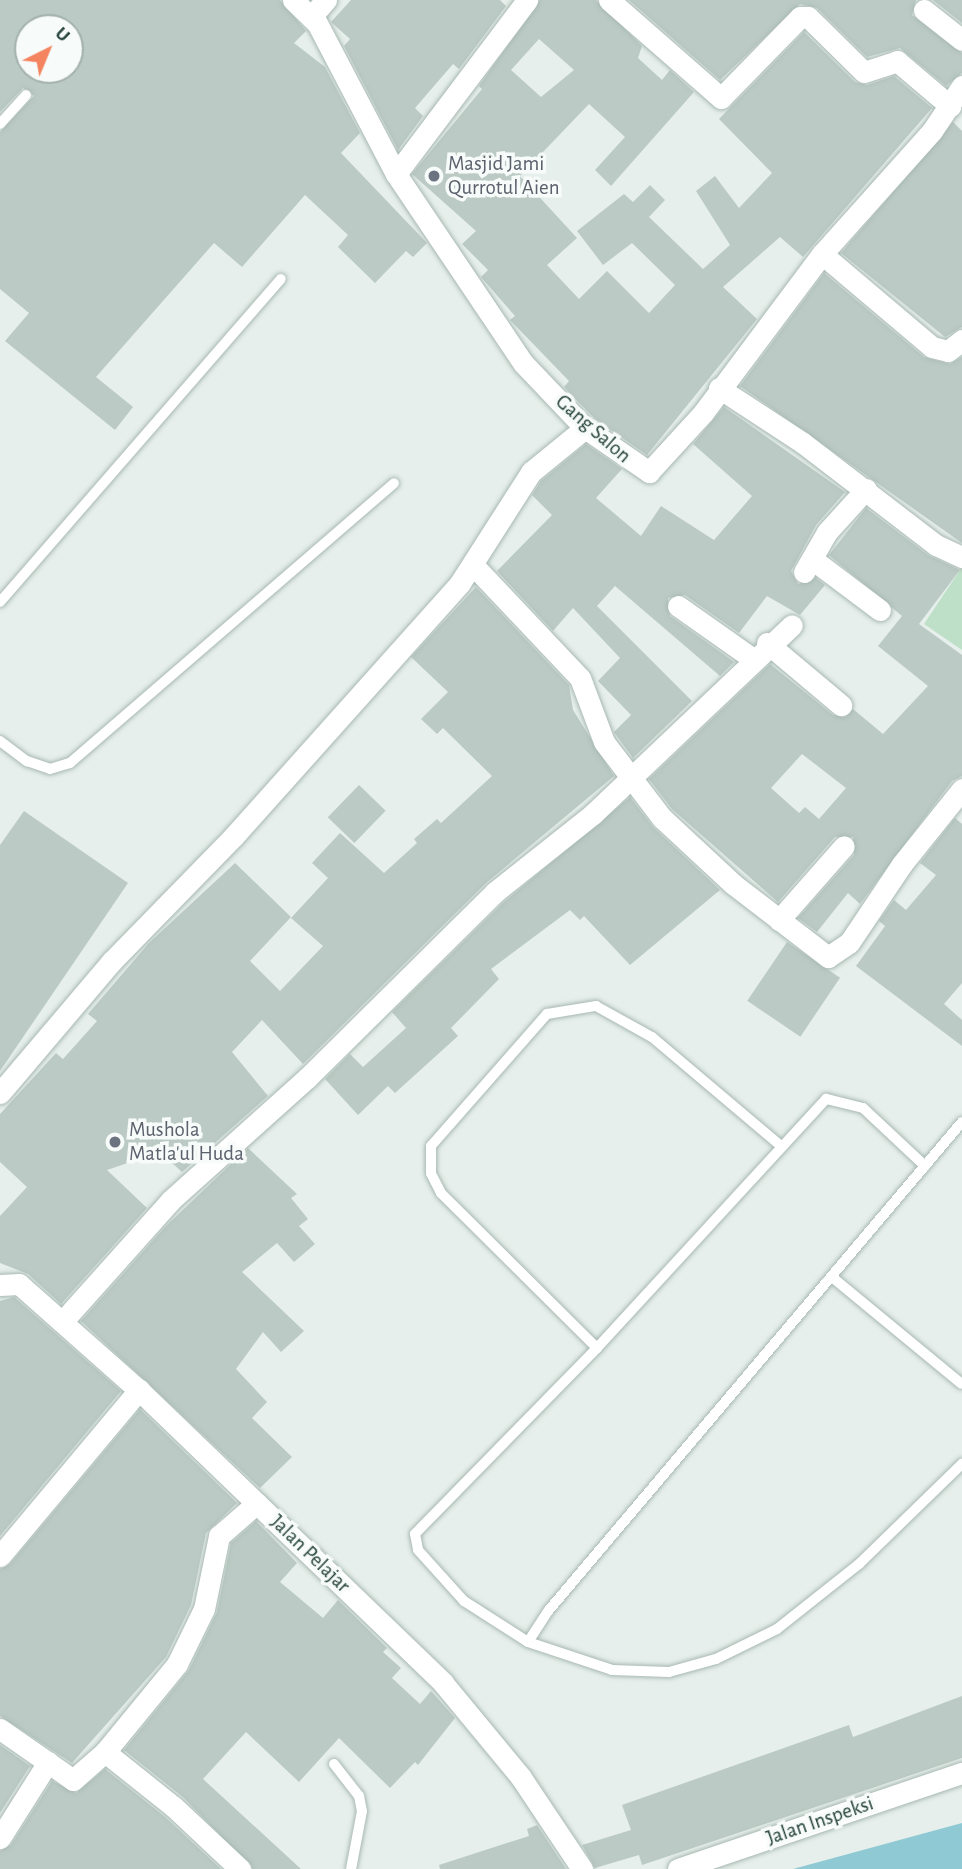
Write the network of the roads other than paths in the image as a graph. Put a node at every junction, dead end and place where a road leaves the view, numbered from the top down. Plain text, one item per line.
1 (293, 0) edge
2 (326, 0) edge
3 (527, 0) edge
4 (610, 0) edge
5 (923, 9) dead end
6 (311, 17) junction
7 (962, 40) edge
8 (962, 86) edge
9 (26, 95) dead end
10 (950, 106) junction
11 (0, 124) edge
12 (396, 174) junction
13 (822, 254) junction
14 (281, 279) dead end
15 (962, 340) edge
16 (719, 388) junction
17 (584, 428) junction
18 (394, 484) dead end
19 (866, 489) junction
20 (962, 557) edge
21 (474, 566) junction
22 (0, 602) edge
23 (678, 606) dead end
24 (880, 610) dead end
25 (792, 625) dead end
26 (760, 651) junction
27 (841, 705) dead end
28 (0, 741) edge
29 (630, 780) junction
30 (962, 789) edge
31 (844, 846) dead end
32 (779, 920) junction
33 (0, 1093) edge
34 (962, 1122) edge
35 (782, 1147) junction
36 (925, 1166) junction
37 (832, 1277) junction
38 (0, 1285) edge
39 (62, 1322) junction
40 (597, 1348) junction
41 (962, 1384) edge
42 (139, 1390) junction
43 (962, 1464) edge
44 (257, 1503) junction
45 (0, 1556) edge
46 (528, 1642) junction
47 (0, 1729) edge
48 (105, 1752) junction
49 (48, 1762) junction
50 (334, 1764) dead end
51 (962, 1773) edge
52 (0, 1838) edge
53 (240, 1869) edge
54 (351, 1869) edge
55 (582, 1869) edge
56 (678, 1869) edge

1 - 6 street, Gang Salon
2 - 6 street
3 - 12 street
4 - 10 street
5 - 7 street
6 - 12 street, Gang Salon
8 - 10 street, Gang Salon
9 - 11 lane
10 - 13 street, Gang Salon
12 - 17 street, Gang Salon
13 - 15 street
13 - 16 street, Gang Salon
14 - 22 lane
16 - 17 street, Gang Salon
16 - 19 street
17 - 21 street
18 - 28 lane
19 - 20 street
19 - 24 street
21 - 29 street
21 - 33 street
23 - 26 street
25 - 26 street
26 - 27 street
26 - 29 street
29 - 32 street
29 - 39 street
30 - 32 street
31 - 32 street
34 - 36 lane
35 - 36 lane
35 - 40 lane
35 - 40 lane
36 - 37 lane
37 - 41 lane
37 - 46 lane
38 - 39 street, Jalan Pelajar
39 - 42 street, Jalan Pelajar
40 - 46 lane
42 - 44 street, Jalan Pelajar
42 - 45 street
43 - 46 lane
44 - 48 street
44 - 55 street, Jalan Pelajar
47 - 49 street
48 - 49 street
48 - 53 street
49 - 52 street
50 - 54 lane
51 - 56 street, Jalan Inspeksi

